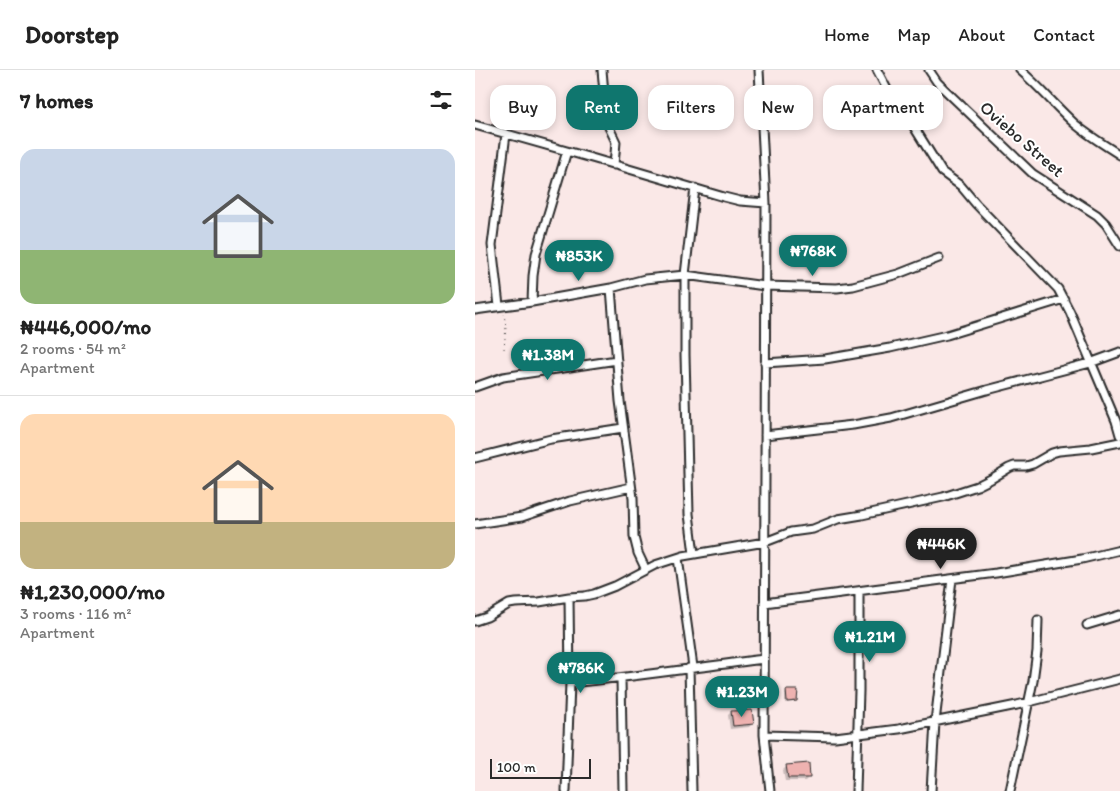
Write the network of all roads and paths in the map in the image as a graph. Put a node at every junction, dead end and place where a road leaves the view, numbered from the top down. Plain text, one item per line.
1 (602, 70) edge
2 (759, 70) edge
3 (877, 70) edge
4 (929, 70) edge
5 (1020, 70) edge
6 (475, 125) edge
7 (506, 134) junction
8 (567, 151) junction
9 (1120, 155) edge
10 (613, 165) junction
11 (695, 188) junction
12 (766, 203) junction
13 (1120, 246) edge
14 (939, 258) dead end
15 (685, 275) junction
16 (765, 286) junction
17 (611, 288) junction
18 (1064, 299) junction
19 (532, 302) junction
20 (501, 306) junction
21 (475, 310) edge
22 (504, 350) dead end
23 (1120, 352) edge
24 (617, 360) junction
25 (765, 363) junction
26 (1090, 363) junction
27 (475, 387) edge
28 (1118, 420) edge
29 (623, 428) junction
30 (765, 434) junction
31 (1120, 434) edge
32 (1120, 442) edge
33 (475, 458) edge
34 (631, 487) junction
35 (475, 524) edge
36 (765, 542) junction
37 (1120, 550) edge
38 (694, 554) junction
39 (678, 558) junction
40 (646, 570) junction
41 (952, 579) junction
42 (859, 591) junction
43 (569, 597) junction
44 (764, 603) junction
45 (1120, 615) edge
46 (1038, 620) dead end
47 (475, 621) edge
48 (1087, 625) dead end
49 (764, 659) junction
50 (691, 668) junction
51 (621, 678) junction
52 (1120, 679) edge
53 (570, 683) junction
54 (1029, 702) junction
55 (935, 722) junction
56 (764, 734) junction
57 (858, 734) junction
58 (566, 791) edge
59 (623, 791) edge
60 (692, 791) edge
61 (770, 791) edge
62 (856, 791) edge
63 (931, 791) edge
64 (1010, 791) edge

1 - 10 street
2 - 12 street
3 - 18 street
4 - 13 street, Oviebo Street
5 - 9 street
6 - 7 street
7 - 8 street
7 - 20 street
8 - 10 street
8 - 19 street
10 - 11 street
11 - 12 street
11 - 15 street
12 - 16 street
14 - 16 street
15 - 16 street
15 - 17 street
15 - 38 street
16 - 25 street
17 - 19 street
17 - 24 street
18 - 25 street
18 - 26 street
19 - 20 street
20 - 21 street
20 - 22 path
23 - 26 street
24 - 27 street
24 - 29 street
25 - 30 street
26 - 28 street
26 - 30 street
28 - 31 street
29 - 33 street
29 - 34 street
30 - 36 street
32 - 36 street
34 - 35 street
34 - 40 street
36 - 38 street
36 - 44 street
37 - 41 street
38 - 39 street
39 - 40 street
39 - 50 street
40 - 43 street
41 - 42 street
41 - 55 street
42 - 44 street
42 - 57 street
43 - 47 street
43 - 53 street
44 - 49 street
45 - 48 street
46 - 54 street
49 - 50 street
49 - 56 street
50 - 51 street
50 - 60 street
51 - 53 street
51 - 59 street
52 - 54 street
53 - 58 street
54 - 55 street
54 - 64 street
55 - 57 street
55 - 63 street
56 - 57 street
56 - 61 street
57 - 62 street

